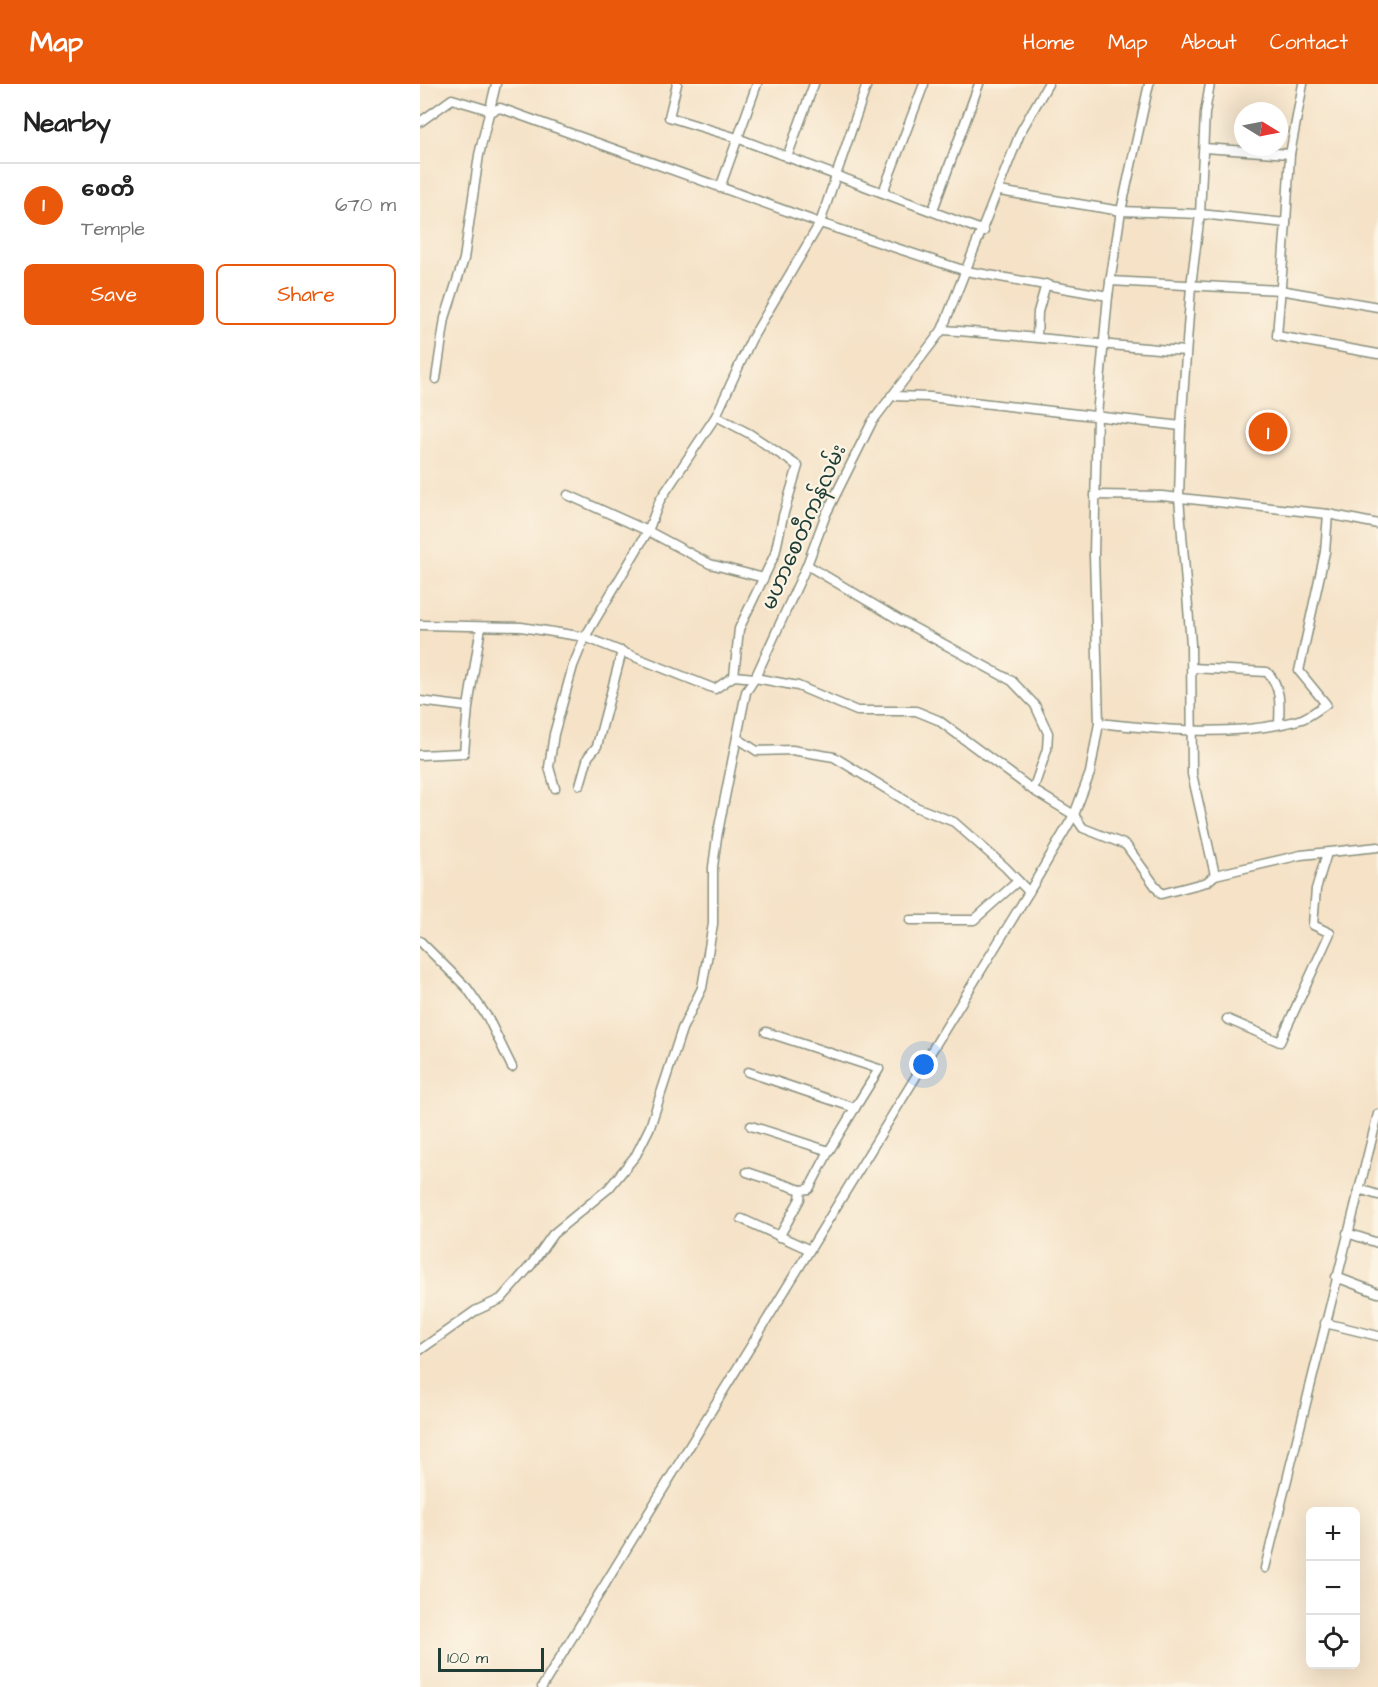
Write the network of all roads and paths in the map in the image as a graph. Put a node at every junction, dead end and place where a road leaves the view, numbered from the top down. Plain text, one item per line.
1 (496, 84) edge
2 (677, 84) edge
3 (758, 84) edge
4 (814, 84) edge
5 (867, 84) edge
6 (924, 84) edge
7 (979, 84) edge
8 (1048, 84) edge
9 (1149, 84) edge
10 (1210, 84) edge
11 (1303, 84) edge
12 (492, 111) junction
13 (420, 122) edge
14 (737, 138) junction
15 (1204, 148) junction
16 (1290, 154) junction
17 (787, 156) junction
18 (837, 175) junction
19 (720, 188) junction
20 (999, 191) junction
21 (883, 192) junction
22 (933, 210) junction
23 (1121, 211) junction
24 (1200, 214) junction
25 (1286, 223) junction
26 (820, 224) junction
27 (984, 231) junction
28 (966, 271) junction
29 (1110, 281) junction
30 (1046, 284) junction
31 (1191, 286) junction
32 (1280, 290) junction
33 (1108, 296) junction
34 (1378, 307) edge
35 (942, 330) junction
36 (1037, 337) junction
37 (1104, 346) junction
38 (1186, 351) junction
39 (1378, 354) edge
40 (436, 379) dead end
41 (891, 396) junction
42 (1097, 415) junction
43 (716, 416) junction
44 (1181, 426) junction
45 (568, 495) dead end
46 (1095, 495) junction
47 (1179, 498) junction
48 (1328, 514) junction
49 (1378, 524) edge
50 (648, 531) junction
51 (807, 566) junction
52 (764, 578) junction
53 (420, 625) edge
54 (481, 627) junction
55 (585, 637) junction
56 (622, 651) junction
57 (1192, 668) junction
58 (734, 676) junction
59 (755, 678) junction
60 (420, 701) edge
61 (468, 707) junction
62 (1099, 723) junction
63 (1279, 723) junction
64 (1192, 730) junction
65 (737, 738) junction
66 (420, 755) edge
67 (580, 785) dead end
68 (555, 788) dead end
69 (1033, 790) junction
70 (1074, 814) junction
71 (1378, 847) edge
72 (1327, 853) junction
73 (1215, 875) junction
74 (1018, 881) junction
75 (1029, 892) junction
76 (910, 920) dead end
77 (420, 941) edge
78 (1227, 1019) dead end
79 (766, 1032) dead end
80 (512, 1067) dead end
81 (748, 1072) dead end
82 (855, 1108) junction
83 (1378, 1114) edge
84 (750, 1126) dead end
85 (829, 1151) junction
86 (747, 1172) dead end
87 (1359, 1189) junction
88 (801, 1190) junction
89 (1378, 1195) edge
90 (742, 1219) dead end
91 (1347, 1233) junction
92 (779, 1237) junction
93 (1378, 1243) edge
94 (808, 1250) junction
95 (1336, 1277) junction
96 (1378, 1293) edge
97 (1325, 1323) junction
98 (1378, 1336) edge
99 (420, 1350) edge
100 (1265, 1568) dead end
101 (542, 1687) edge

1 - 12 street
2 - 14 street
3 - 14 street
4 - 17 street
5 - 18 street
6 - 21 street
7 - 22 street
8 - 20 street, မဟာစေတီကန်လမ်း
9 - 23 street
10 - 15 street
11 - 16 street
12 - 13 street
12 - 19 street
12 - 40 street
14 - 17 street
14 - 19 street
15 - 16 street
15 - 24 street
16 - 25 street
17 - 18 street
18 - 21 street
18 - 26 street
19 - 26 street
20 - 23 street
20 - 27 street, မဟာစေတီကန်လမ်း
21 - 22 street
22 - 27 street
23 - 24 street
23 - 29 street
24 - 25 street
24 - 31 street
25 - 32 street
26 - 28 street
26 - 43 street
27 - 28 street, မဟာစေတီကန်လမ်း
28 - 30 street
28 - 35 street, မဟာစေတီကန်လမ်း
29 - 31 street
29 - 33 street
30 - 33 street
30 - 36 street
31 - 32 street
31 - 38 street
32 - 34 street
32 - 39 street
33 - 37 street
35 - 36 street
35 - 41 street, မဟာစေတီကန်လမ်း
36 - 37 street
37 - 38 street
37 - 42 street
38 - 44 street
41 - 42 street
41 - 51 street, မဟာစေတီကန်လမ်း
42 - 44 street
42 - 46 street
43 - 50 street
43 - 52 street
44 - 47 street
45 - 50 street
46 - 47 street
46 - 62 street
47 - 48 street
47 - 57 street
48 - 49 street
48 - 63 street
50 - 52 street
50 - 55 street
51 - 59 street, မဟာစေတီကန်လမ်း
51 - 69 street
52 - 58 street
53 - 54 street
54 - 55 street
54 - 61 street
55 - 56 street
55 - 68 street
56 - 58 street
56 - 67 street
57 - 63 street
57 - 64 street
58 - 59 street
59 - 65 street, မဟာစေတီကန်လမ်း
59 - 69 street
60 - 61 street
61 - 66 street
62 - 64 street
62 - 70 street
63 - 64 street
64 - 73 street
65 - 74 street
65 - 99 street, မဟာစေတီကန်လမ်း
69 - 70 street
70 - 73 street
70 - 75 street
71 - 72 street
72 - 73 street
72 - 78 street
74 - 75 street
74 - 76 street
75 - 94 street
77 - 80 street
79 - 82 street
81 - 82 street
82 - 85 street
83 - 87 street
84 - 85 street
85 - 88 street
86 - 88 street
87 - 89 street
87 - 91 street
88 - 92 street
90 - 92 street
91 - 93 street
91 - 95 street
92 - 94 street
94 - 101 street
95 - 96 street
95 - 97 street
97 - 98 street
97 - 100 street

